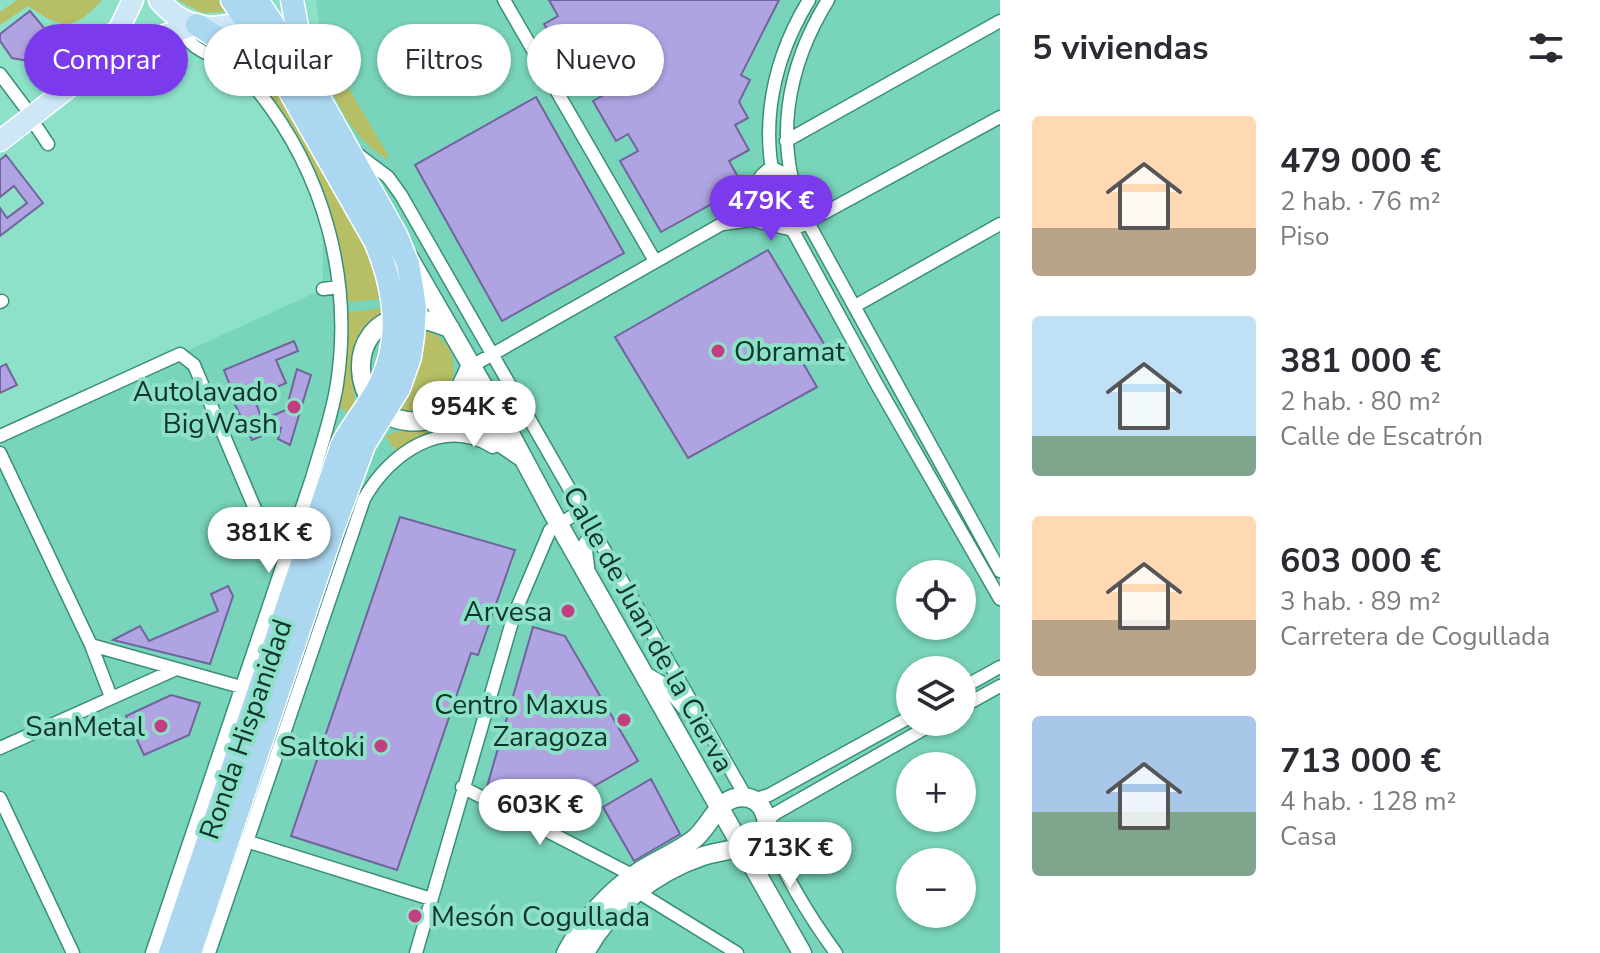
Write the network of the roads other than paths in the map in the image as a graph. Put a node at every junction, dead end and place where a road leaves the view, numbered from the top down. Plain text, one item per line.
1 (133, 0) edge
2 (159, 0) edge
3 (232, 0) edge
4 (292, 0) edge
5 (504, 0) edge
6 (809, 0) edge
7 (828, 0) edge
8 (259, 7) edge
9 (1000, 21) edge
10 (188, 24) junction
11 (294, 24) edge
12 (204, 32) edge
13 (0, 74) edge
14 (50, 96) edge
15 (304, 96) edge
16 (307, 96) edge
17 (27, 111) junction
18 (1000, 117) edge
19 (0, 124) edge
20 (0, 141) edge
21 (786, 141) junction
22 (342, 142) junction
23 (48, 144) dead end
24 (771, 167) junction
25 (794, 184) junction
26 (808, 223) junction
27 (1000, 224) edge
28 (720, 225) junction
29 (793, 230) junction
30 (396, 235) junction
31 (655, 261) junction
32 (339, 287) junction
33 (323, 289) dead end
34 (855, 306) junction
35 (404, 319) junction
36 (450, 328) junction
37 (498, 350) junction
38 (470, 367) junction
39 (378, 407) junction
40 (432, 420) junction
41 (0, 436) edge
42 (514, 452) junction
43 (0, 453) edge
44 (331, 508) junction
45 (582, 510) junction
46 (558, 523) junction
47 (594, 530) junction
48 (290, 539) junction
49 (1000, 571) edge
50 (593, 585) junction
51 (332, 586) junction
52 (1000, 599) edge
53 (91, 645) junction
54 (250, 663) junction
55 (1000, 667) edge
56 (174, 670) junction
57 (641, 670) junction
58 (976, 680) edge
59 (1000, 686) edge
60 (241, 687) junction
61 (111, 697) junction
62 (976, 699) edge
63 (896, 725) edge
64 (911, 736) edge
65 (279, 746) junction
66 (717, 747) junction
67 (0, 748) edge
68 (222, 748) junction
69 (462, 787) junction
70 (0, 798) edge
71 (750, 798) junction
72 (719, 808) junction
73 (766, 825) junction
74 (246, 841) junction
75 (742, 847) junction
76 (636, 884) junction
77 (210, 894) junction
78 (431, 899) junction
79 (185, 908) junction
80 (817, 928) junction
81 (73, 953) edge
82 (152, 953) edge
83 (170, 953) edge
84 (190, 953) edge
85 (209, 953) edge
86 (416, 953) edge
87 (566, 953) edge
88 (585, 953) edge
89 (737, 953) edge
90 (802, 953) edge
91 (826, 953) edge
92 (836, 953) edge

1 - 17 main road
2 - 10 main road
3 - 8 highway, Ronda Hispanidad
4 - 11 highway
5 - 31 street
6 - 24 street
7 - 21 street
8 - 10 main road
9 - 21 street
10 - 12 highway
10 - 32 street
13 - 17 street
14 - 17 main road
15 - 35 highway, Ronda Hispanidad
16 - 22 highway, Ronda Hispanidad
17 - 19 main road
17 - 20 main road
17 - 23 street
18 - 26 street
21 - 25 street
22 - 30 highway, Ronda Hispanidad
22 - 37 street, Calle de Juan de la Cierva
24 - 25 street
24 - 28 street
24 - 29 street
25 - 26 street
26 - 29 street
26 - 34 street
27 - 34 street
28 - 29 street
28 - 31 street
29 - 52 street
30 - 35 highway, Ronda Hispanidad
30 - 36 main road, Ronda Hispanidad
31 - 37 street
32 - 33 street
32 - 48 street
34 - 49 street
35 - 36 main road
35 - 39 highway, Ronda Hispanidad
35 - 39 main road
36 - 38 main road, Ronda Hispanidad
37 - 38 street
37 - 45 street, Calle de Juan de la Cierva
38 - 40 main road
38 - 42 main road, Ronda Hispanidad
39 - 40 main road
39 - 44 highway, Ronda Hispanidad
40 - 42 main road
41 - 48 street
42 - 46 main road, Ronda Hispanidad
42 - 51 street
43 - 53 street
44 - 51 street
44 - 54 street, Ronda Hispanidad
44 - 77 highway, Ronda Hispanidad
44 - 79 highway, Ronda Hispanidad
45 - 46 street
45 - 47 street, Calle de Juan de la Cierva
46 - 50 main road, Ronda Hispanidad
46 - 69 street
47 - 50 street
47 - 66 street, Calle de Juan de la Cierva
48 - 54 street
50 - 57 main road, Ronda Hispanidad
51 - 65 street
53 - 56 street
53 - 61 street
54 - 60 street
55 - 58 street
56 - 60 street
56 - 61 street
57 - 66 street
57 - 72 main road, Ronda Hispanidad
59 - 62 street
60 - 68 street
61 - 67 street
63 - 71 street
64 - 73 street
65 - 74 street
65 - 77 street, Ronda Hispanidad
66 - 71 street, Calle de Juan de la Cierva
68 - 79 street
68 - 82 street
69 - 76 street
69 - 78 street
70 - 81 street
71 - 72 main road
71 - 73 main road
72 - 75 main road, Ronda Hispanidad
72 - 76 main road
73 - 75 main road
73 - 80 street
74 - 78 street
74 - 85 street
75 - 76 main road
75 - 90 main road, Ronda Hispanidad
76 - 87 main road
76 - 88 main road
76 - 89 street
77 - 84 highway, Ronda Hispanidad
78 - 86 street
79 - 83 highway, Ronda Hispanidad
80 - 91 street
80 - 92 street

